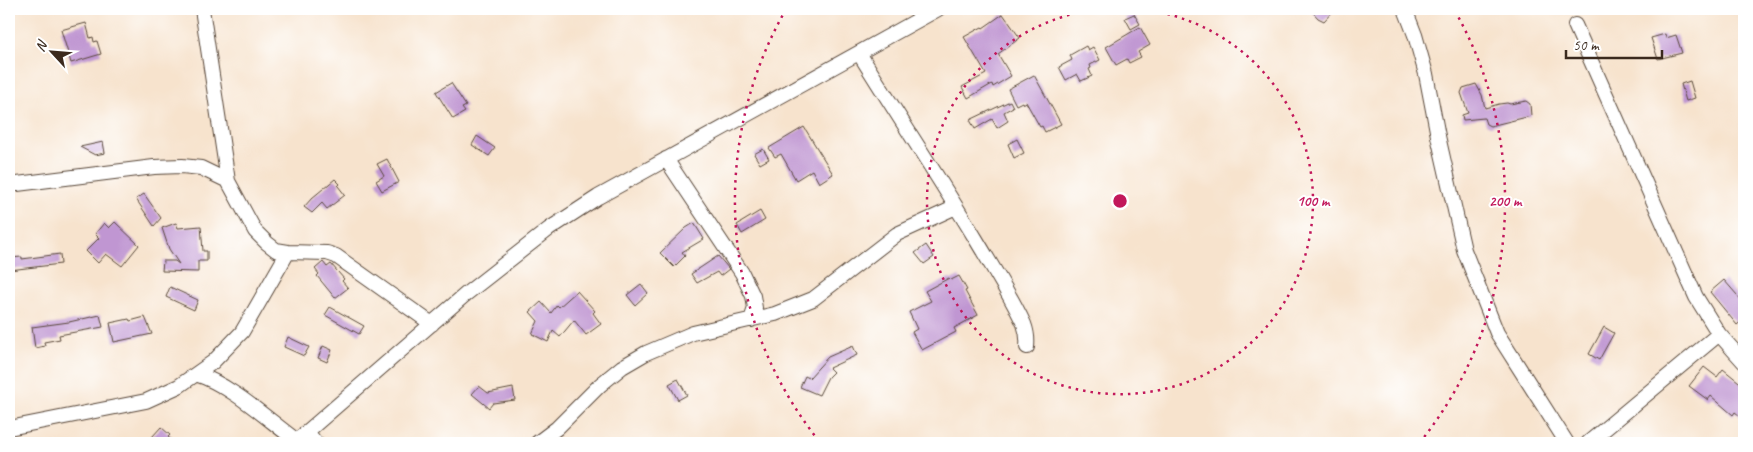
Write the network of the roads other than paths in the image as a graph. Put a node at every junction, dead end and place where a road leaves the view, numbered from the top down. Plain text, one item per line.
1 (202, 9) edge
2 (938, 9) edge
3 (1405, 9) edge
4 (1575, 25) dead end
5 (859, 54) junction
6 (666, 159) junction
7 (228, 180) junction
8 (9, 185) edge
9 (956, 207) junction
10 (288, 252) junction
11 (751, 320) junction
12 (432, 324) junction
13 (1719, 334) junction
14 (1027, 347) dead end
15 (1744, 362) edge
16 (196, 374) junction
17 (9, 428) edge
18 (304, 440) edge
19 (537, 443) edge
20 (1567, 443) edge
21 (1588, 443) edge

1 - 7 street
2 - 5 street
3 - 20 street
4 - 13 street
5 - 6 street
5 - 9 street
6 - 11 street
6 - 12 street
7 - 8 street
7 - 10 street
9 - 11 street
9 - 14 street
10 - 12 street
10 - 16 street
11 - 19 street
12 - 18 street
13 - 15 street
13 - 21 street
16 - 17 street
16 - 18 street

